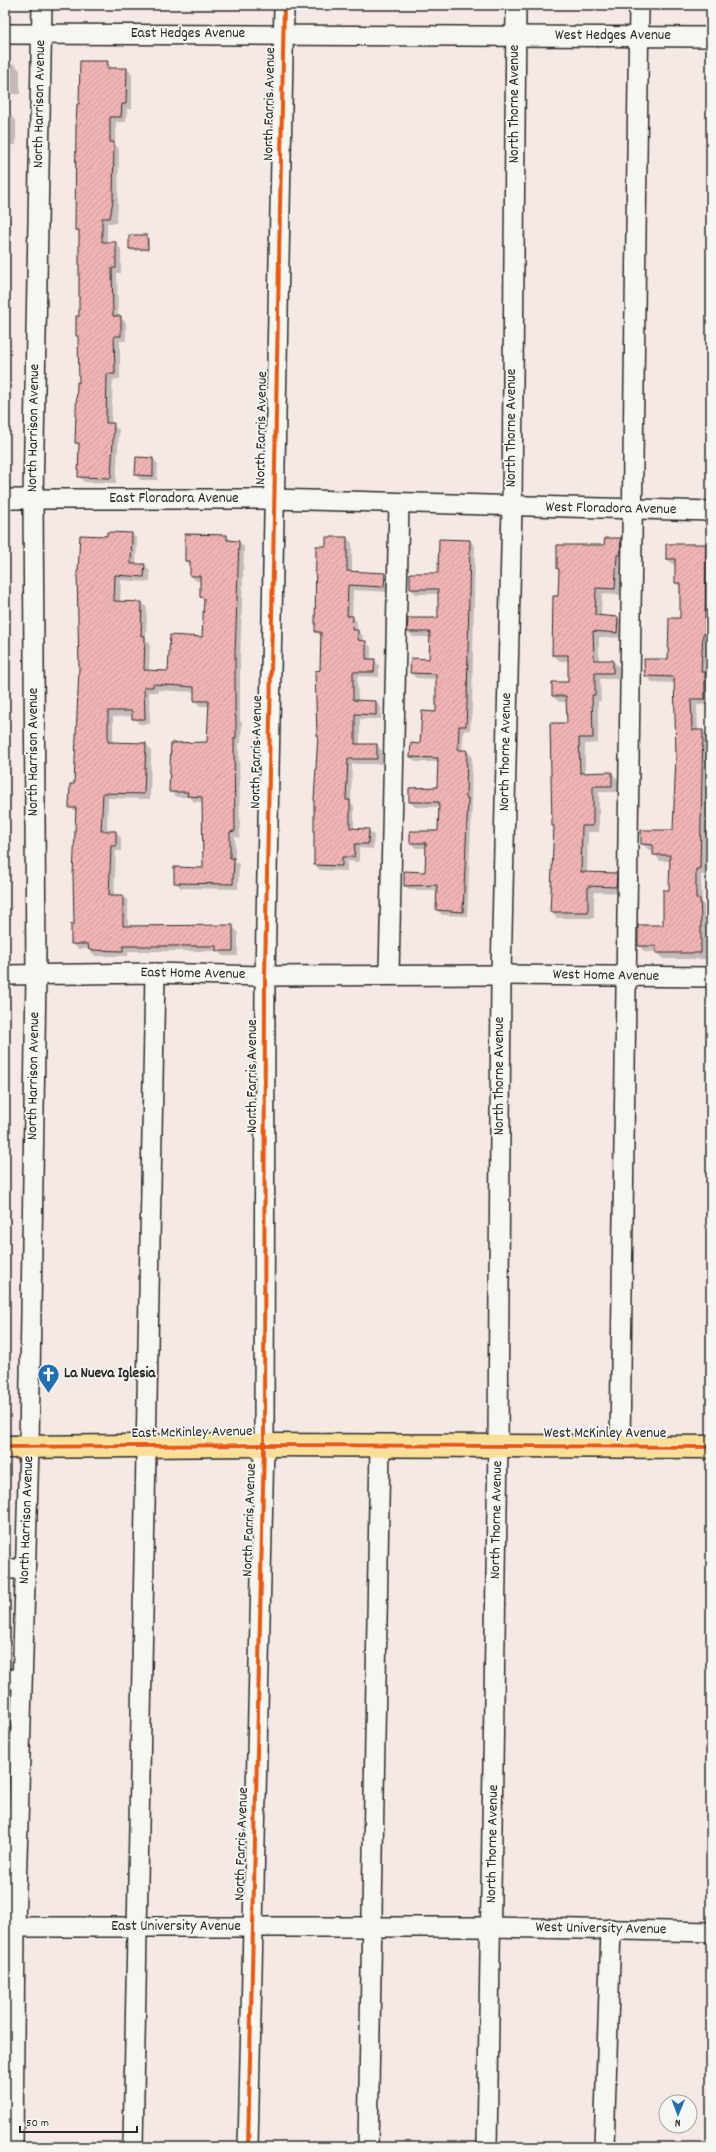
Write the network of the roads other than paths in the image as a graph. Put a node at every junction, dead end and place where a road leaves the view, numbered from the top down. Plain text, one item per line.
1 (42, 5) edge
2 (284, 5) edge
3 (516, 5) edge
4 (639, 5) edge
5 (5, 34) edge
6 (41, 34) junction
7 (283, 35) junction
8 (516, 36) junction
9 (639, 37) junction
10 (711, 37) edge
11 (5, 499) edge
12 (33, 499) junction
13 (273, 500) junction
14 (399, 503) junction
15 (512, 506) junction
16 (632, 509) junction
17 (711, 511) edge
18 (155, 973) junction
19 (5, 975) edge
20 (36, 975) junction
21 (389, 975) junction
22 (501, 975) junction
23 (265, 976) junction
24 (626, 976) junction
25 (711, 977) edge
26 (264, 1445) junction
27 (380, 1445) junction
28 (145, 1446) junction
29 (498, 1446) junction
30 (620, 1446) junction
31 (5, 1447) edge
32 (29, 1447) junction
33 (711, 1447) edge
34 (5, 1568) edge
35 (25, 1569) junction
36 (13, 1679) edge
37 (12, 1804) edge
38 (10, 1927) edge
39 (138, 1927) junction
40 (372, 1927) junction
41 (491, 1927) junction
42 (252, 1928) junction
43 (611, 1929) junction
44 (711, 1932) edge
45 (13, 2147) edge
46 (134, 2147) edge
47 (248, 2147) edge
48 (368, 2147) edge
49 (487, 2147) edge
50 (604, 2147) edge

1 - 6 street, North Harrison Avenue
2 - 7 street, North Farris Avenue
3 - 8 street, North Thorne Avenue
4 - 9 street
5 - 6 street, East Hedges Avenue
6 - 7 street, East Hedges Avenue
6 - 12 street, North Harrison Avenue
7 - 8 street, East Hedges Avenue
7 - 13 street, North Farris Avenue
8 - 9 street, West Hedges Avenue
8 - 15 street, North Thorne Avenue
9 - 10 street, West Hedges Avenue
9 - 16 street
11 - 12 street, East Floradora Avenue
12 - 13 street, East Floradora Avenue
12 - 20 street, North Harrison Avenue
13 - 14 street, East Floradora Avenue
13 - 23 street, North Farris Avenue
14 - 15 street, East Floradora Avenue
14 - 21 street
15 - 16 street, West Floradora Avenue
15 - 22 street, North Thorne Avenue
16 - 17 street, West Floradora Avenue
16 - 24 street
18 - 20 street, East Home Avenue
18 - 23 street, East Home Avenue
18 - 28 street
19 - 20 street, East Home Avenue
20 - 32 street, North Harrison Avenue
21 - 22 street, East Home Avenue
21 - 23 street, East Home Avenue
22 - 24 street, West Home Avenue
22 - 29 street, North Thorne Avenue
23 - 26 street, North Farris Avenue
24 - 25 street, West Home Avenue
24 - 30 street
26 - 27 main road, East McKinley Avenue
26 - 28 main road, East McKinley Avenue
26 - 42 street, North Farris Avenue
27 - 29 main road, East McKinley Avenue
27 - 40 street
28 - 32 main road, East McKinley Avenue
28 - 39 street
29 - 30 main road, West McKinley Avenue
29 - 41 street, North Thorne Avenue
30 - 33 main road, West McKinley Avenue
31 - 32 main road, East McKinley Avenue
32 - 35 street, North Harrison Avenue
34 - 35 street
35 - 36 street, North Harrison Avenue
36 - 37 street, North Harrison Avenue
37 - 38 street, North Harrison Avenue
38 - 39 street, East University Avenue
38 - 45 street, North Harrison Avenue
39 - 42 street, East University Avenue
39 - 46 street
40 - 41 street, East University Avenue
40 - 42 street, East University Avenue
40 - 48 street
41 - 43 street, West University Avenue
41 - 49 street, North Thorne Avenue
42 - 47 street, North Farris Avenue
43 - 44 street, West University Avenue
43 - 50 street

